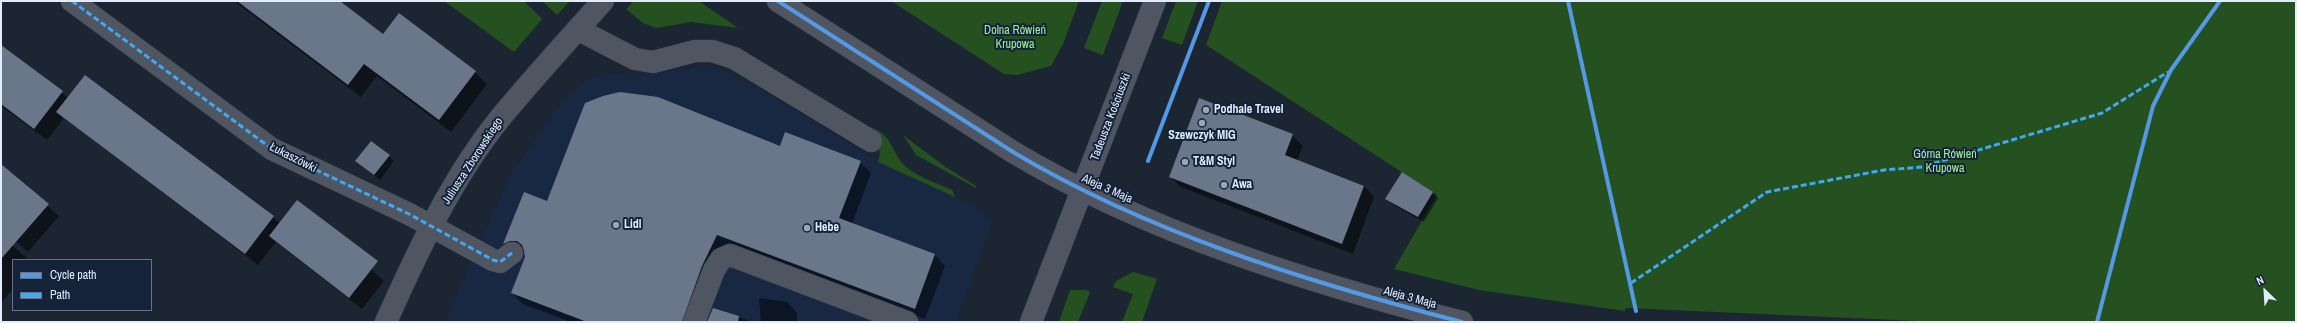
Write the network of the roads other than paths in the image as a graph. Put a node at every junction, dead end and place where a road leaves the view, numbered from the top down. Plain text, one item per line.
1 (72, 1) edge
2 (604, 1) edge
3 (778, 1) edge
4 (1155, 1) edge
5 (579, 30) junction
6 (871, 141) dead end
7 (1083, 189) junction
8 (432, 227) junction
9 (512, 252) dead end
10 (386, 322) edge
11 (694, 322) edge
12 (908, 322) edge
13 (1031, 322) edge
14 (1462, 322) edge

1 - 8 street, Łukaszówki
2 - 5 street, Juliusza Zborowskiego
3 - 7 street, Aleja 3 Maja
4 - 7 street, Tadeusza Kościuszki
5 - 6 street
5 - 8 street, Juliusza Zborowskiego
7 - 13 street, Tadeusza Kościuszki
7 - 14 street, Aleja 3 Maja
8 - 9 street, Łukaszówki
8 - 10 street, Juliusza Zborowskiego
11 - 12 street

